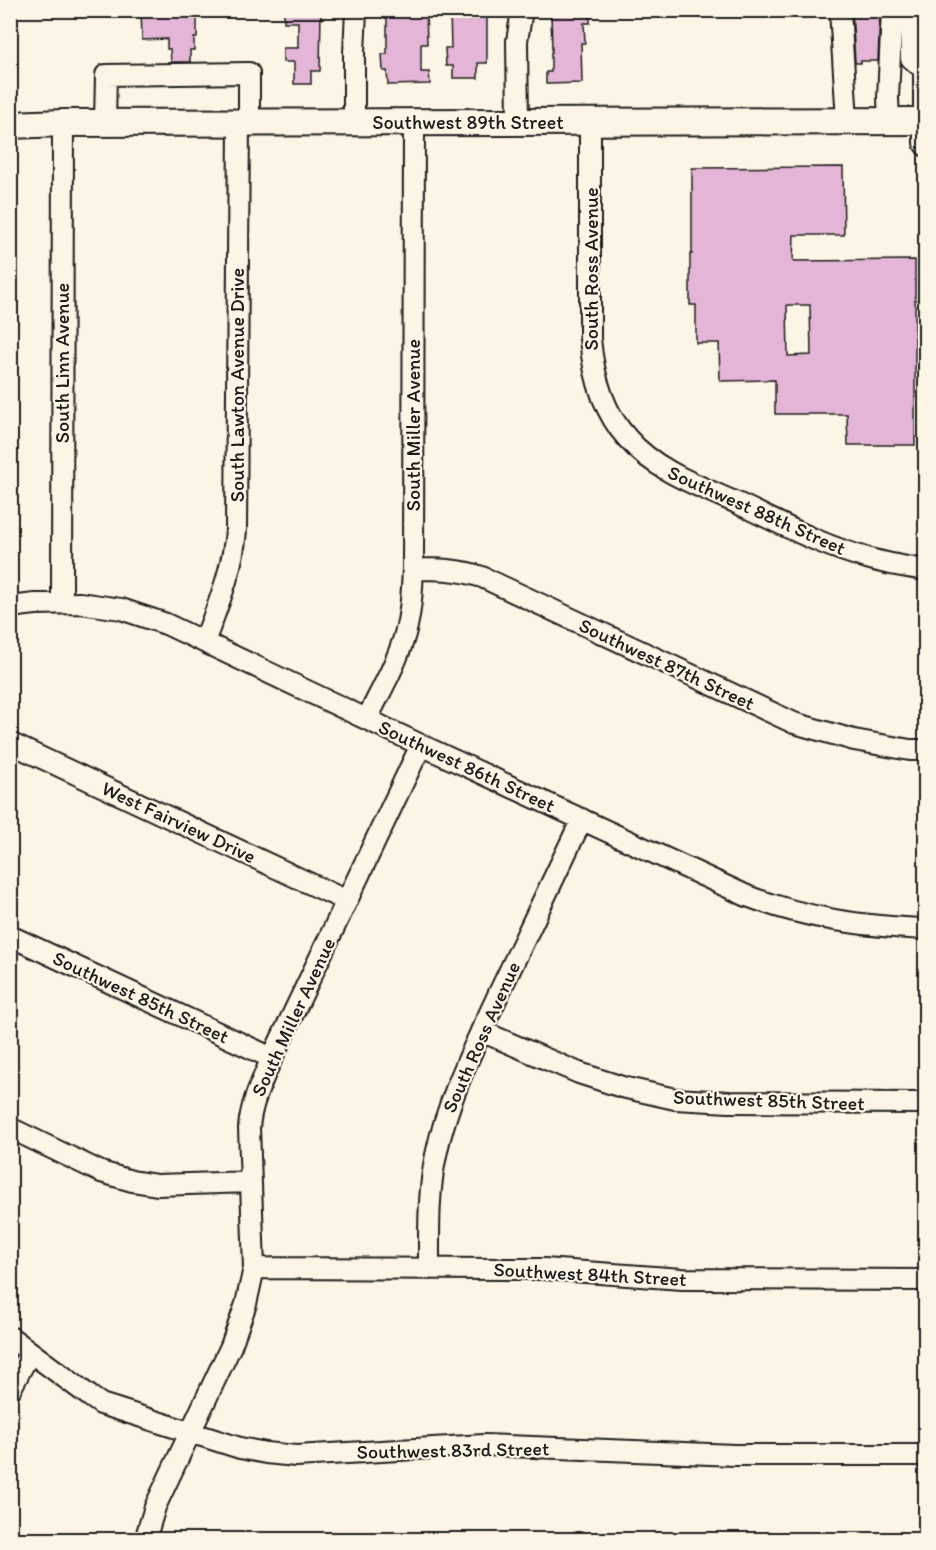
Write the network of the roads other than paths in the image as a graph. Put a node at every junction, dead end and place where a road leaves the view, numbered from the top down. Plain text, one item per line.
1 (356, 10) edge
2 (522, 10) edge
3 (840, 10) edge
4 (892, 10) edge
5 (911, 10) edge
6 (925, 69) edge
7 (847, 121) junction
8 (889, 121) junction
9 (925, 121) edge
10 (354, 122) junction
11 (414, 122) junction
12 (518, 122) junction
13 (590, 122) junction
14 (63, 123) junction
15 (105, 123) junction
16 (244, 123) junction
17 (10, 125) edge
18 (926, 146) edge
19 (609, 412) joint
20 (413, 569) junction
21 (926, 570) edge
22 (62, 602) junction
23 (10, 608) edge
24 (204, 642) junction
25 (368, 720) junction
26 (10, 743) edge
27 (421, 745) junction
28 (926, 750) edge
29 (582, 819) junction
30 (347, 901) junction
31 (926, 928) edge
32 (10, 936) edge
33 (481, 1031) junction
34 (272, 1058) junction
35 (926, 1103) edge
36 (10, 1128) edge
37 (251, 1182) junction
38 (254, 1268) junction
39 (429, 1269) junction
40 (926, 1280) edge
41 (10, 1337) edge
42 (30, 1352) junction
43 (10, 1390) edge
44 (190, 1432) junction
45 (926, 1455) edge
46 (145, 1539) edge

1 - 10 street
2 - 12 street
3 - 7 street
4 - 8 street
5 - 6 street
6 - 9 street
7 - 8 main road, Southwest 89th Street
7 - 13 main road, Southwest 89th Street
8 - 9 main road, Southwest 89th Street
9 - 18 street
10 - 11 main road, Southwest 89th Street
10 - 16 main road, Southwest 89th Street
11 - 12 main road, Southwest 89th Street
11 - 20 street, South Miller Avenue
12 - 13 main road, Southwest 89th Street
13 - 19 street, South Ross Avenue
14 - 15 main road, Southwest 89th Street
14 - 17 main road, Southwest 89th Street
14 - 22 street, South Linn Avenue
15 - 16 main road, Southwest 89th Street
15 - 16 street, South Lawton Avenue Drive
16 - 24 street, South Lawton Avenue Drive
19 - 21 street, Southwest 88th Street
20 - 25 street, South Miller Avenue
20 - 28 street, Southwest 87th Street
22 - 23 street, Southwest 86th Street
22 - 24 street, Southwest 86th Street
24 - 25 street, Southwest 86th Street
25 - 27 street, Southwest 86th Street
26 - 30 street, West Fairview Drive
27 - 29 street, Southwest 86th Street
27 - 30 street, South Miller Avenue
29 - 31 street, Southwest 86th Street
29 - 33 street, South Ross Avenue
30 - 34 street, South Miller Avenue
32 - 34 street, Southwest 85th Street
33 - 35 street, Southwest 85th Street
33 - 39 street, South Ross Avenue
34 - 37 street, South Miller Avenue
36 - 37 street
37 - 38 street, South Miller Avenue
38 - 39 street, Southwest 84th Street
38 - 44 street, South Miller Avenue
39 - 40 street, Southwest 84th Street
41 - 42 street, Southwest 83rd Street
42 - 43 street
42 - 44 street, Southwest 83rd Street
44 - 45 street, Southwest 83rd Street
44 - 46 street, South Miller Avenue

